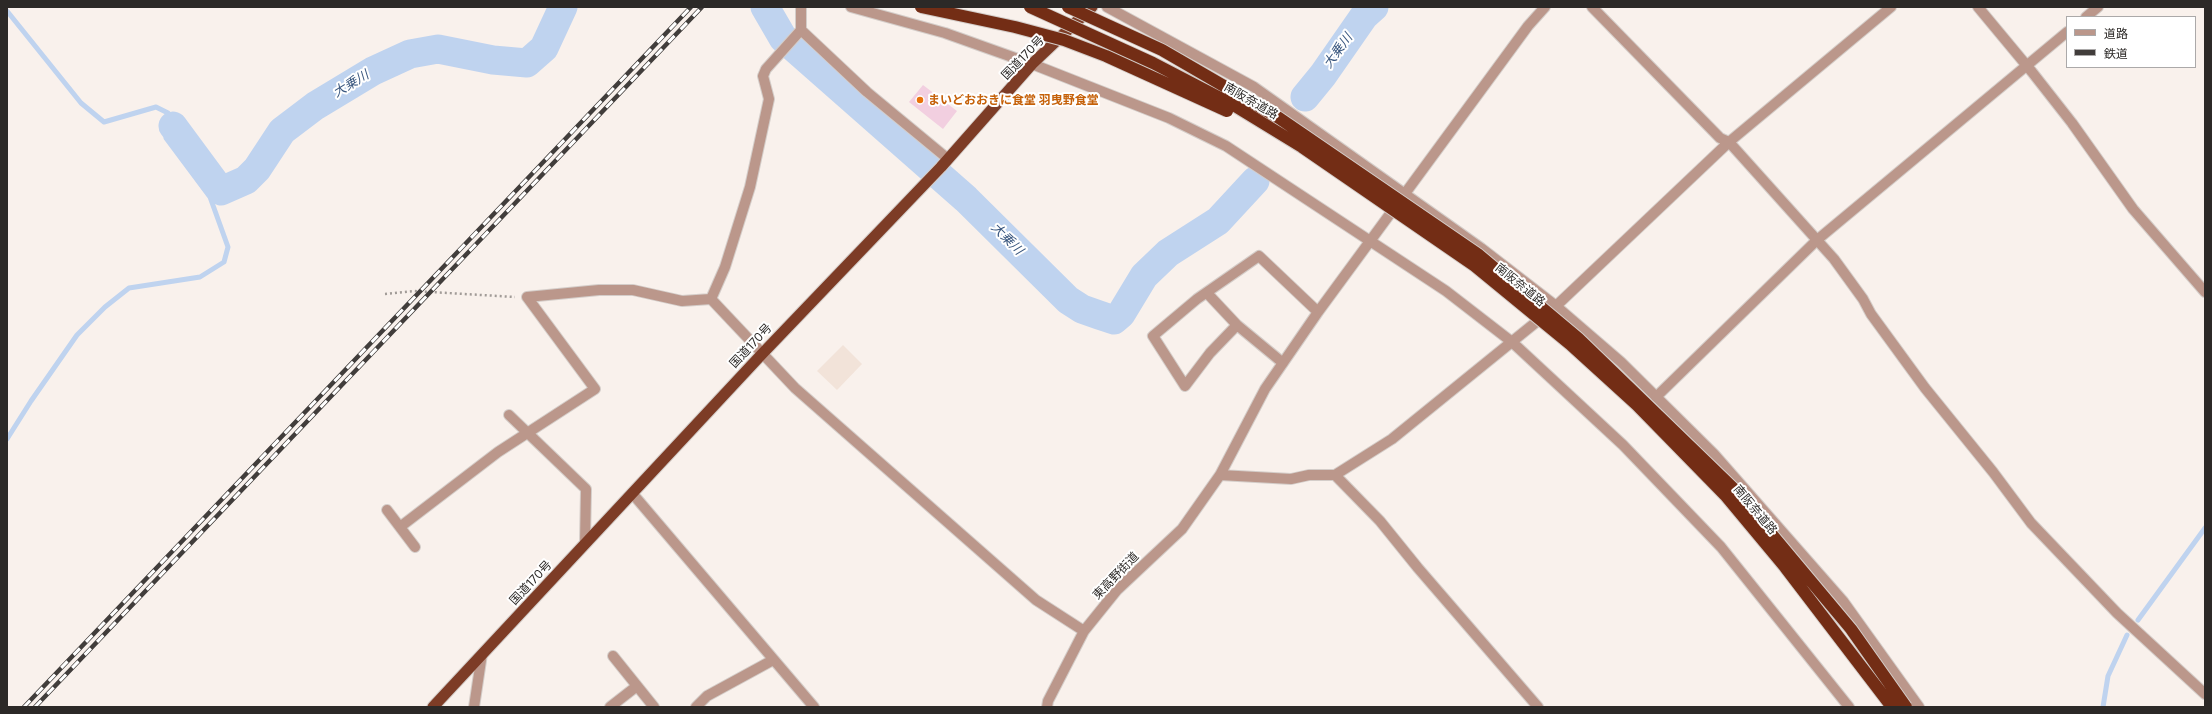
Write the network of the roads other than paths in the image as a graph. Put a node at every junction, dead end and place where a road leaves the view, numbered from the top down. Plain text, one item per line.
1 (801, 7) edge
2 (851, 7) edge
3 (921, 7) edge
4 (1030, 7) edge
5 (1068, 7) edge
6 (1092, 7) edge
7 (1108, 7) edge
8 (1546, 7) edge
9 (1592, 7) edge
10 (1891, 7) edge
11 (1978, 7) edge
12 (2098, 7) edge
13 (2087, 16) edge
14 (801, 30) junction
15 (2066, 33) edge
16 (1032, 64) junction
17 (2027, 65) junction
18 (1729, 142) junction
19 (1302, 147) junction
20 (944, 163) junction
21 (1404, 194) junction
22 (1370, 240) junction
23 (1817, 240) junction
24 (2205, 292) edge
25 (1207, 293) junction
26 (711, 299) junction
27 (1556, 306) junction
28 (1318, 312) junction
29 (1237, 325) junction
30 (1512, 342) junction
31 (762, 354) junction
32 (1283, 363) junction
33 (1656, 397) junction
34 (509, 415) dead end
35 (528, 434) junction
36 (1220, 474) junction
37 (1335, 475) junction
38 (632, 493) junction
39 (387, 510) dead end
40 (400, 527) junction
41 (585, 544) junction
42 (415, 547) dead end
43 (1084, 631) junction
44 (482, 654) junction
45 (613, 656) dead end
46 (773, 660) junction
47 (637, 686) junction
48 (2205, 694) edge
49 (433, 707) edge
50 (474, 707) edge
51 (610, 707) edge
52 (654, 707) edge
53 (696, 707) edge
54 (814, 707) edge
55 (1047, 707) edge
56 (1538, 707) edge
57 (1849, 707) edge
58 (1892, 707) edge
59 (1906, 707) edge
60 (1919, 707) edge

1 - 14 street
2 - 16 street
3 - 19 highway, bridge
4 - 19 highway, 南阪奈道路, bridge
5 - 59 highway, 南阪奈道路, bridge
6 - 16 highway, 国道170号
7 - 21 street
8 - 21 street, 東高野街道
9 - 18 street
10 - 18 street
11 - 17 street
12 - 13 street
14 - 20 street
14 - 26 street
15 - 17 street
16 - 20 highway, 国道170号
16 - 22 street
17 - 23 street
17 - 24 street
18 - 23 street
18 - 27 street
19 - 58 highway, 南阪奈道路, bridge
20 - 31 highway, 国道170号
21 - 22 street, 東高野街道
21 - 27 street
22 - 28 street, 東高野街道
22 - 30 street
23 - 33 street
23 - 48 street
25 - 28 street
25 - 29 street
25 - 29 street
26 - 31 street
26 - 35 street
27 - 30 street
27 - 33 street
28 - 32 street, 東高野街道
29 - 32 street
30 - 37 street
30 - 57 street
31 - 38 highway, 国道170号
31 - 43 street
32 - 36 street, 東高野街道
33 - 60 street
34 - 35 street
35 - 40 street
35 - 41 street
36 - 37 street
36 - 43 street, 東高野街道
37 - 56 street
38 - 41 highway, 国道170号
38 - 46 street
39 - 40 street
40 - 42 street
41 - 44 highway, 国道170号
43 - 55 street, 東高野街道
44 - 49 highway, 国道170号
44 - 50 street
45 - 47 street
46 - 53 street
46 - 54 street
47 - 51 street
47 - 52 street

